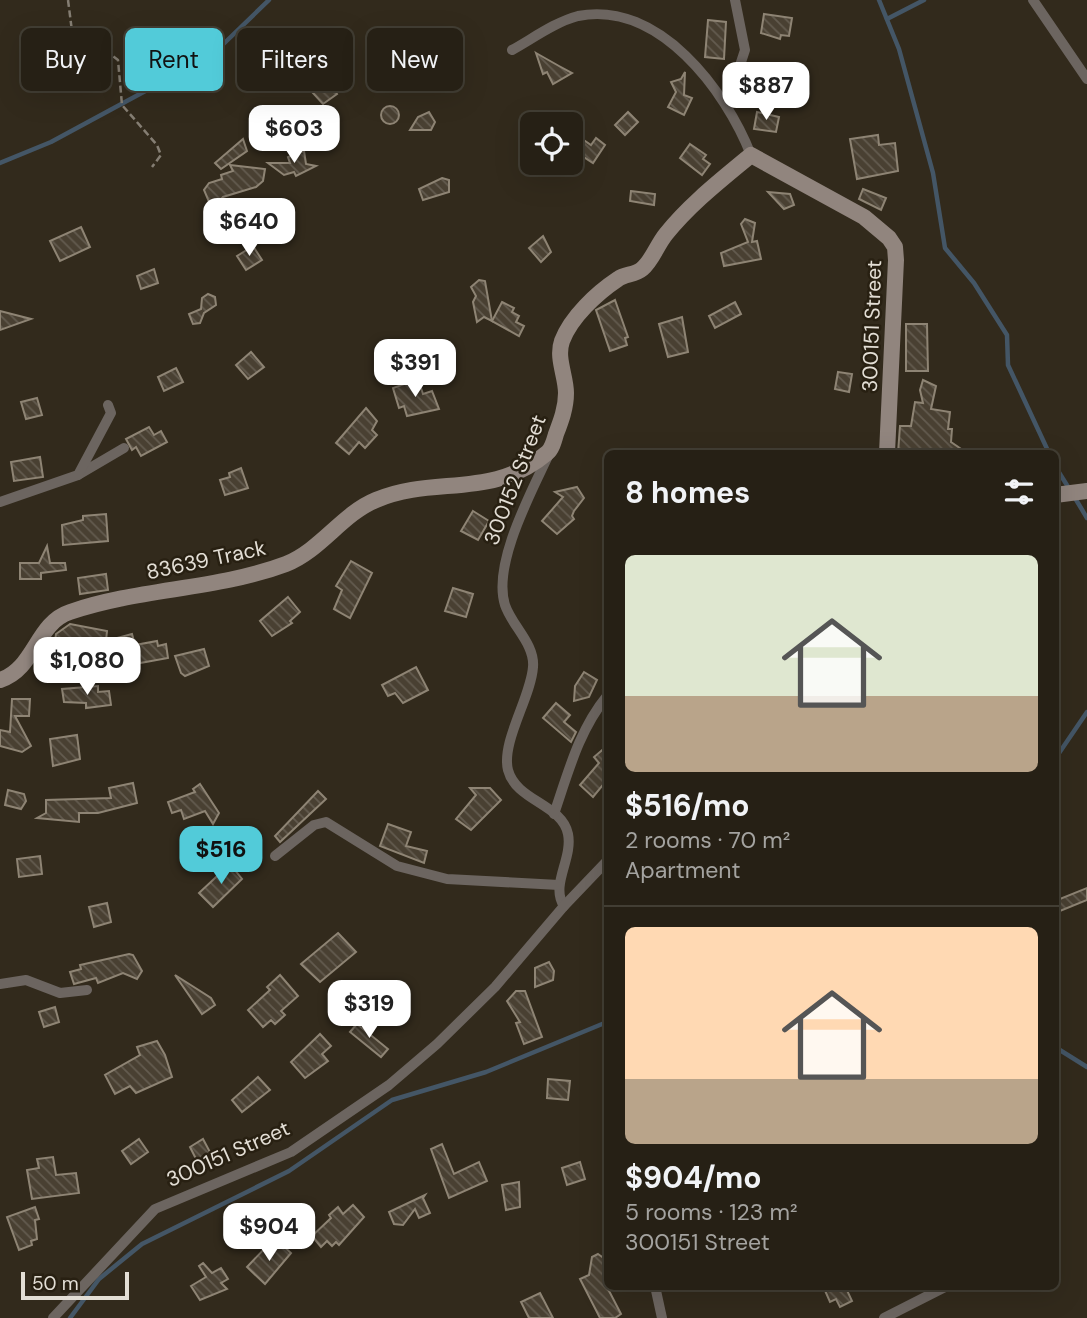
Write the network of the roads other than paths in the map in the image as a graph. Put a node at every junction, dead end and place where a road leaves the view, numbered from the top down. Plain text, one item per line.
1 (735, 0) edge
2 (1033, 0) edge
3 (512, 50) dead end
4 (1087, 79) edge
5 (727, 105) junction
6 (751, 155) junction
7 (108, 405) dead end
8 (124, 448) dead end
9 (887, 450) edge
10 (550, 452) junction
11 (78, 475) junction
12 (1087, 491) edge
13 (1059, 494) edge
14 (0, 502) edge
15 (0, 680) edge
16 (604, 699) edge
17 (554, 814) junction
18 (275, 856) dead end
19 (604, 864) edge
20 (559, 885) junction
21 (564, 906) junction
22 (0, 984) edge
23 (87, 990) dead end
24 (656, 1290) edge
25 (939, 1290) edge
26 (53, 1318) edge
27 (662, 1318) edge
28 (884, 1318) edge

1 - 5 street
2 - 4 street
3 - 5 street
5 - 6 street
6 - 9 street, 300151 Street
6 - 10 street, 300152 Street
7 - 11 street
8 - 11 street
10 - 15 street, 83639 Track
10 - 17 street, 300152 Street
11 - 14 street
12 - 13 street
16 - 17 street
17 - 20 street, 300152 Street
18 - 20 street
19 - 21 street, 300151 Street
20 - 21 street, 300152 Street
21 - 26 street, 300151 Street
22 - 23 street
24 - 27 street
25 - 28 street

